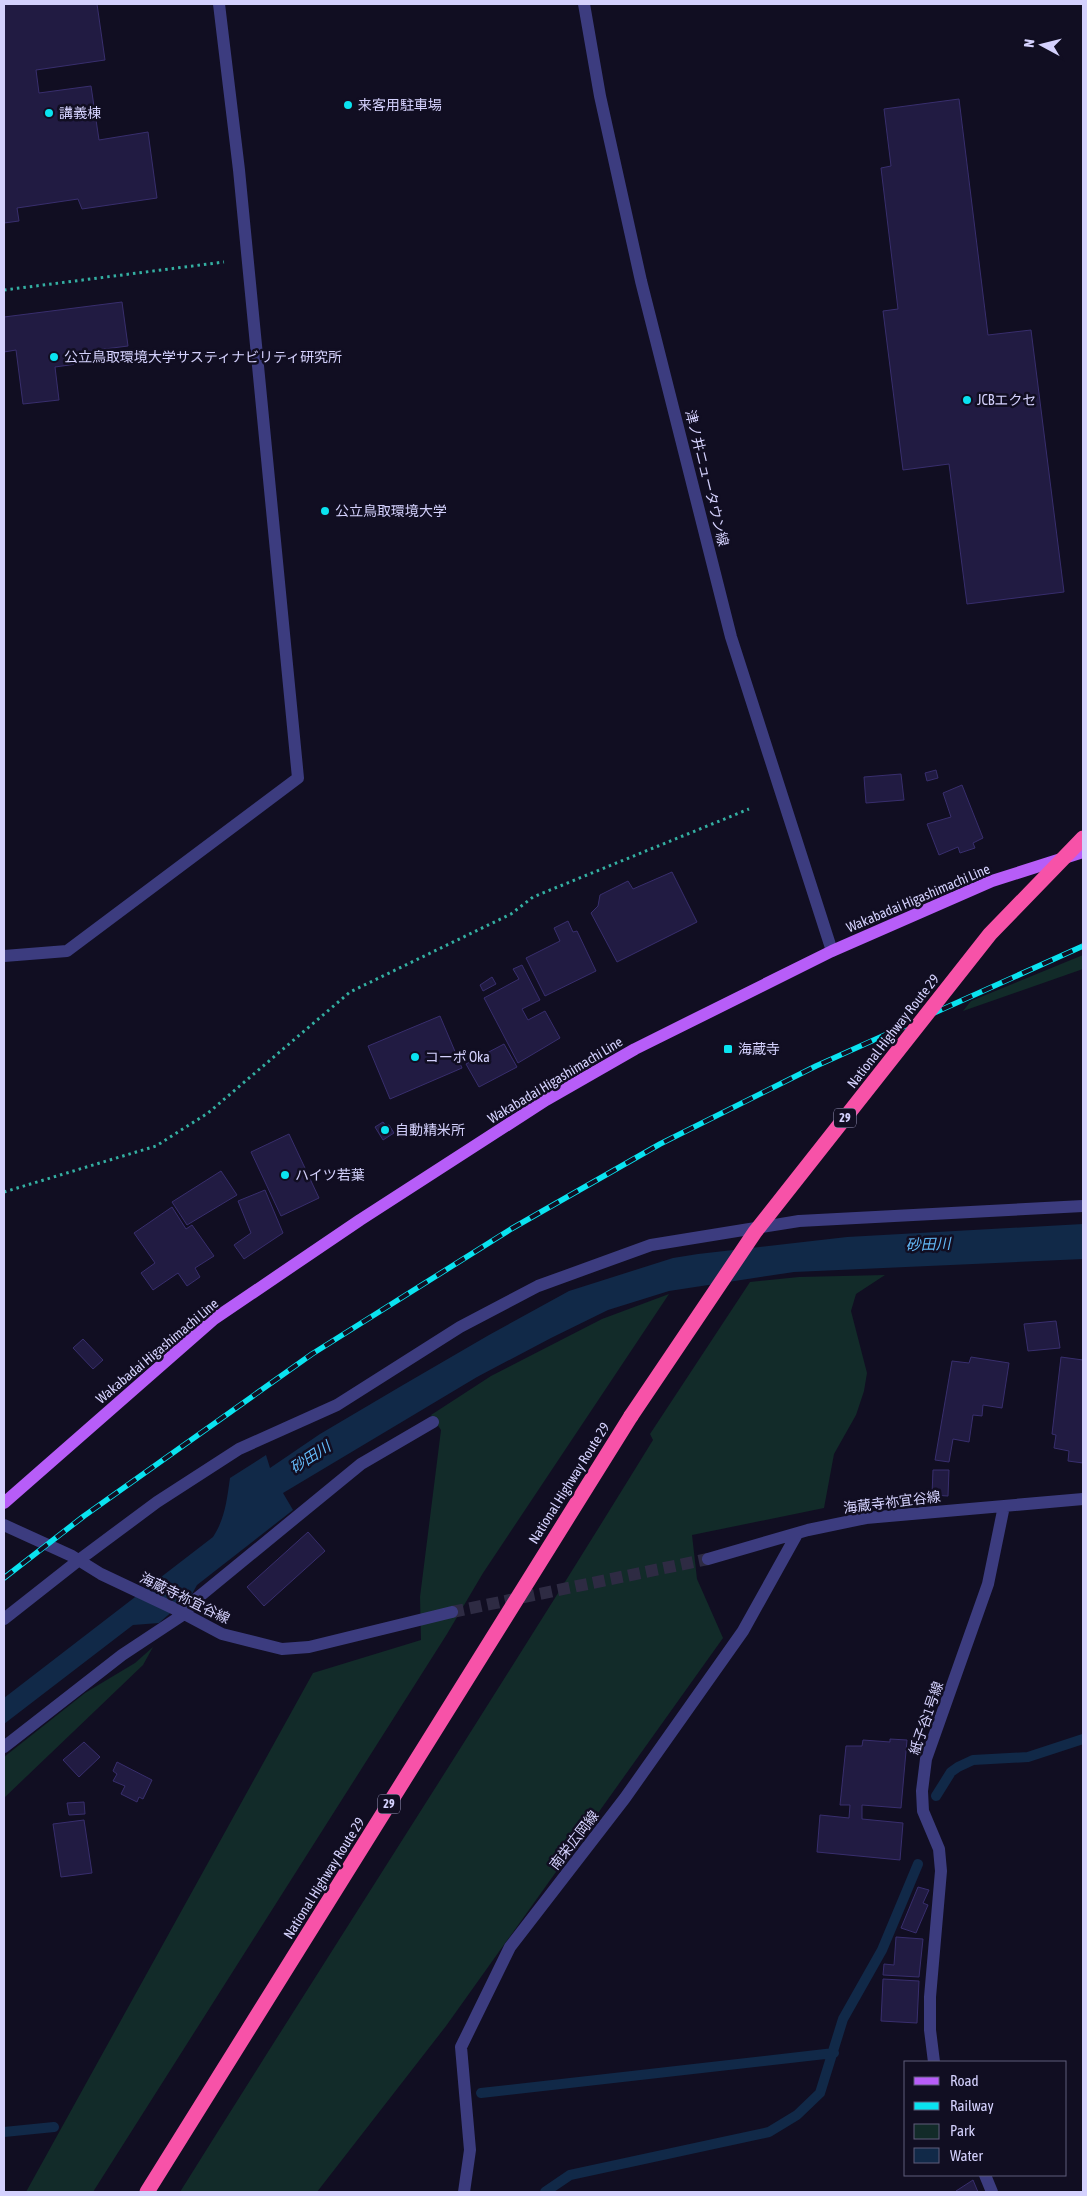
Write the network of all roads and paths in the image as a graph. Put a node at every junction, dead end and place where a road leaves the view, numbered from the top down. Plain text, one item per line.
1 (220, 4) edge
2 (584, 4) edge
3 (227, 261) dead end
4 (4, 290) edge
5 (749, 808) dead end
6 (1083, 838) edge
7 (1083, 852) edge
8 (832, 952) junction
9 (4, 956) edge
10 (4, 1192) edge
11 (1083, 1206) edge
12 (432, 1422) dead end
13 (1083, 1499) edge
14 (4, 1503) edge
15 (1004, 1506) junction
16 (4, 1525) edge
17 (797, 1534) junction
18 (708, 1559) tunnel mouth
19 (79, 1560) junction
20 (180, 1611) junction
21 (452, 1612) tunnel mouth
22 (4, 1619) edge
23 (4, 1747) edge
24 (934, 2061) edge
25 (986, 2176) edge
26 (147, 2192) edge
27 (464, 2192) edge
28 (992, 2192) edge

1 - 9 street
2 - 8 street, 津ノ井ニュータウン線
3 - 4 path
5 - 10 path
6 - 26 highway, National Highway Route 29 / 29, bridge
7 - 8 main road, Wakabadai Higashimachi Line
8 - 14 main road, Wakabadai Higashimachi Line
11 - 19 street
12 - 20 street
13 - 15 street, 海蔵寺祢宜谷線
15 - 17 street, 海蔵寺祢宜谷線
15 - 24 street, 紙子谷1号線
16 - 19 street, 海蔵寺祢宜谷線
17 - 18 street, 海蔵寺祢宜谷線
17 - 27 street, 南栄広岡線
19 - 20 street, 海蔵寺祢宜谷線
19 - 22 street
20 - 21 street, 海蔵寺祢宜谷線
20 - 23 street
25 - 28 street

